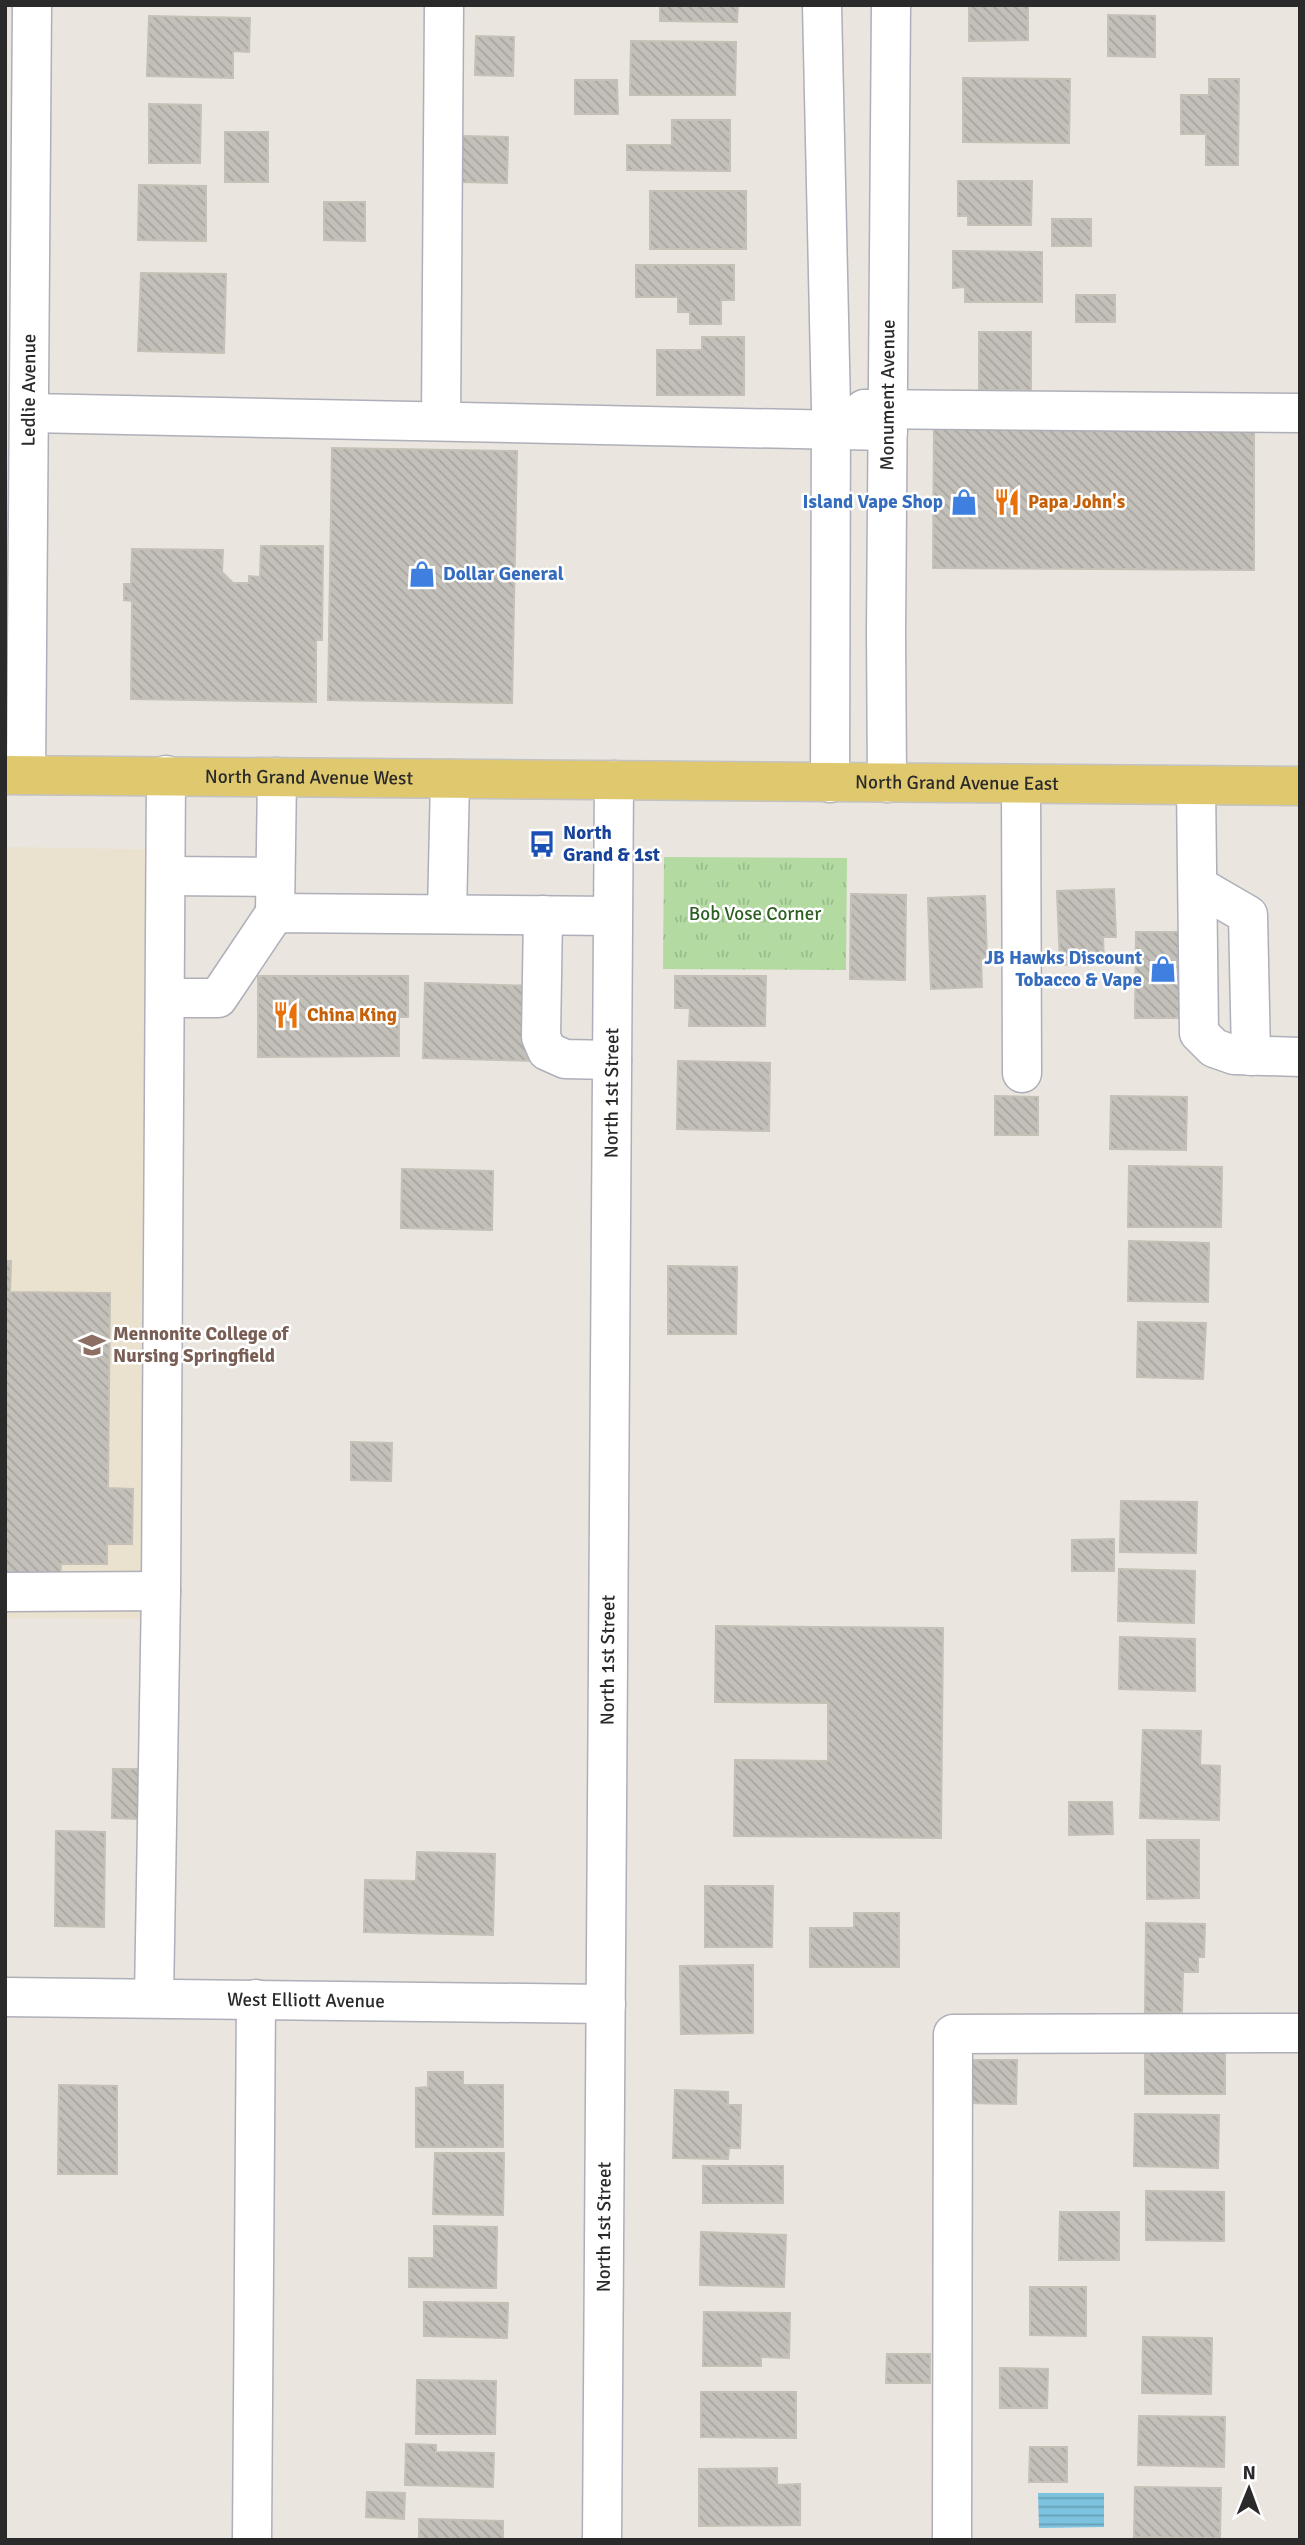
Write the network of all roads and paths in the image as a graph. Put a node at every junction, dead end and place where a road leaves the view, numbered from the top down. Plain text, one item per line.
1 (32, 5) edge
2 (444, 5) edge
3 (822, 5) edge
4 (891, 5) edge
5 (30, 413) junction
6 (1300, 413) edge
7 (831, 419) junction
8 (888, 420) junction
9 (441, 421) junction
10 (16, 775) edge
11 (166, 775) junction
12 (276, 777) junction
13 (450, 779) junction
14 (614, 780) junction
15 (830, 783) junction
16 (887, 783) junction
17 (1021, 785) junction
18 (1196, 786) junction
19 (1300, 786) edge
20 (166, 876) junction
21 (1198, 886) junction
22 (275, 895) junction
23 (447, 914) junction
24 (543, 915) junction
25 (612, 916) junction
26 (165, 998) junction
27 (1251, 1056) junction
28 (1300, 1057) edge
29 (612, 1060) junction
30 (1022, 1073) dead end
31 (5, 1591) edge
32 (161, 1591) junction
33 (5, 1997) edge
34 (154, 1998) junction
35 (256, 1999) junction
36 (606, 2004) junction
37 (1300, 2033) edge
38 (252, 2540) edge
39 (602, 2540) edge
40 (952, 2540) edge

1 - 5 street, Ledlie Avenue
2 - 9 street
3 - 7 street
4 - 8 street, Monument Avenue
5 - 9 street
5 - 10 street, Ledlie Avenue
6 - 8 street
7 - 8 street
7 - 9 street
7 - 15 street
8 - 16 street, Monument Avenue
10 - 11 main road, North Grand Avenue West
11 - 12 main road, North Grand Avenue West
11 - 20 street
12 - 13 main road, North Grand Avenue West
12 - 22 street
13 - 14 main road, North Grand Avenue West
13 - 23 street
14 - 15 main road, North Grand Avenue East
14 - 25 street, North 1st Street
15 - 16 main road, North Grand Avenue East
16 - 17 main road, North Grand Avenue East
17 - 18 main road, North Grand Avenue East
17 - 30 street
18 - 19 main road, North Grand Avenue East
18 - 21 street
20 - 22 street
20 - 26 street
21 - 27 street
21 - 27 street
22 - 23 street
22 - 26 street
23 - 24 street
24 - 25 street
24 - 29 street
25 - 29 street, North 1st Street
26 - 32 street
27 - 28 street
29 - 36 street, North 1st Street
31 - 32 street
32 - 34 street
33 - 34 street, West Elliott Avenue
34 - 35 street, West Elliott Avenue
35 - 36 street, West Elliott Avenue
35 - 38 street
36 - 39 street, North 1st Street
37 - 40 street

